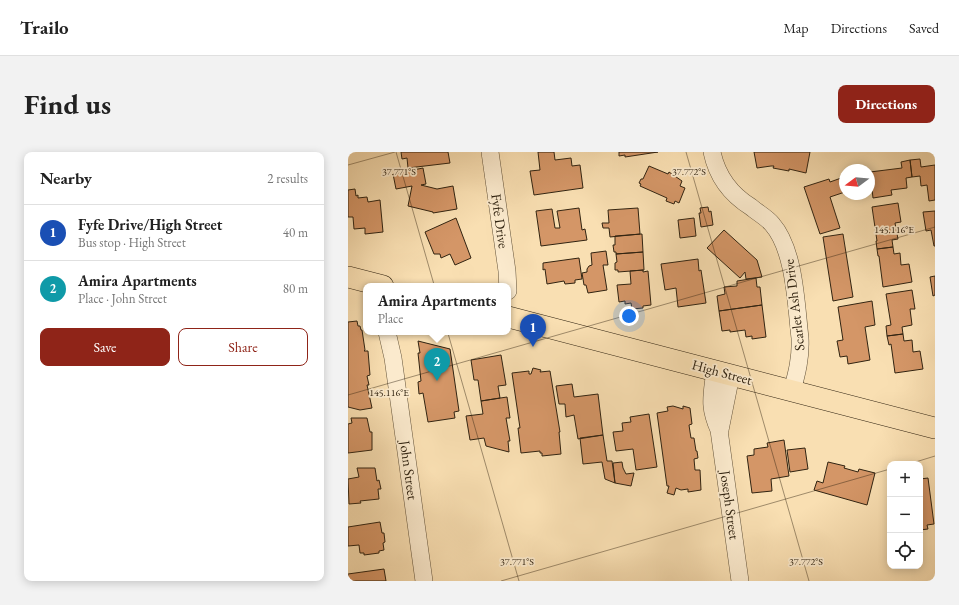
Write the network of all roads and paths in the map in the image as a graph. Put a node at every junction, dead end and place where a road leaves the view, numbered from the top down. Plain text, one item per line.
1 (490, 152) edge
2 (712, 152) edge
3 (348, 277) edge
4 (370, 283) edge
5 (508, 283) edge
6 (511, 318) edge
7 (387, 335) edge
8 (395, 335) edge
9 (393, 358) junction
10 (723, 373) junction
11 (792, 391) junction
12 (935, 428) edge
13 (424, 581) edge
14 (740, 581) edge

1 - 5 street, Fyfe Drive
2 - 11 street, Scarlet Ash Drive
3 - 4 main road
6 - 10 main road, High Street
7 - 9 street, John Street
8 - 9 street, John Street
9 - 13 street, John Street
10 - 11 main road, High Street
10 - 14 street, Joseph Street
11 - 12 main road, High Street

